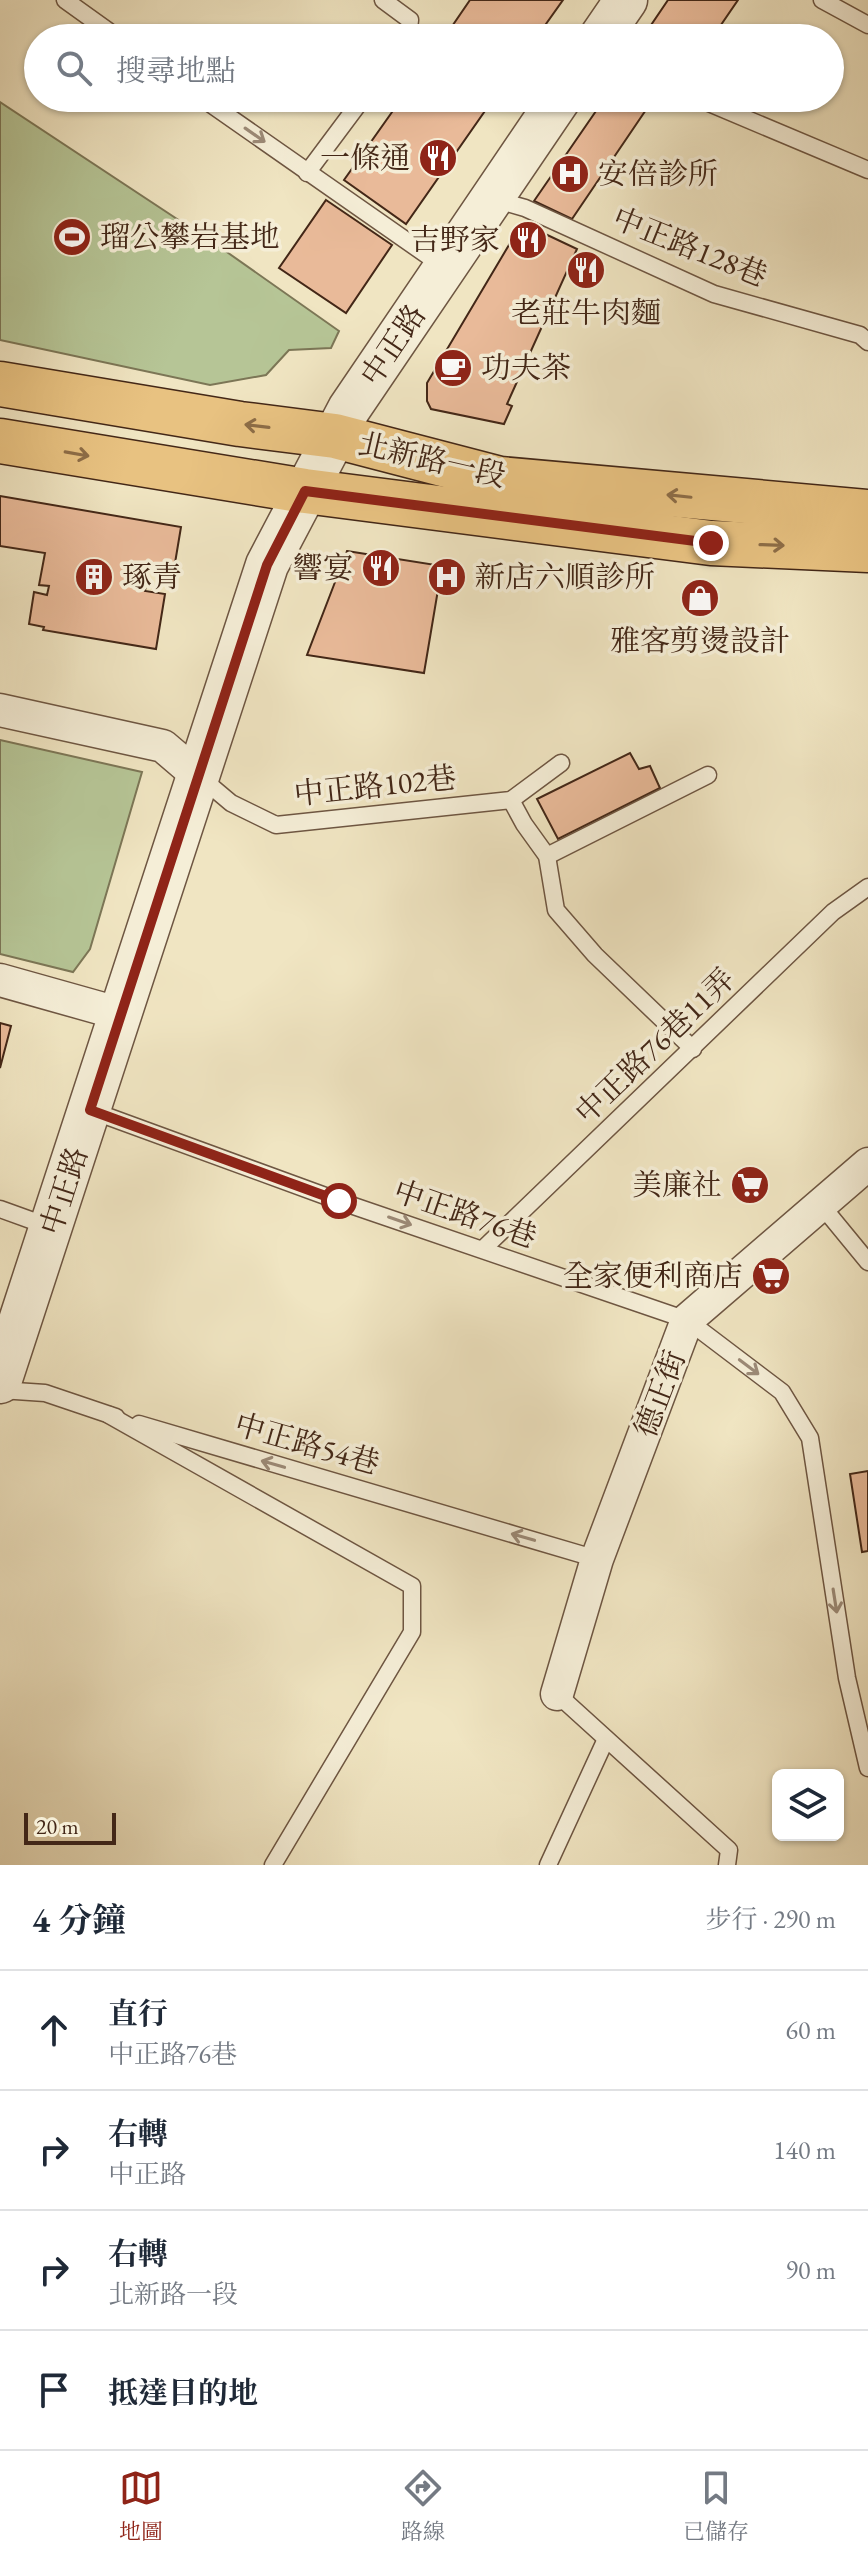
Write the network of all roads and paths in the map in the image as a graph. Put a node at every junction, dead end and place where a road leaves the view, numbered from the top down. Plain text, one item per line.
1 (65, 0) edge
2 (383, 0) edge
3 (626, 0) edge
4 (822, 0) edge
5 (98, 24) edge
6 (410, 24) edge
7 (610, 24) edge
8 (868, 25) edge
9 (222, 112) edge
10 (353, 112) edge
11 (550, 112) edge
12 (730, 112) edge
13 (868, 170) edge
14 (307, 173) junction
15 (491, 199) junction
16 (445, 268) junction
17 (868, 342) edge
18 (0, 384) edge
19 (335, 436) junction
20 (0, 441) edge
21 (305, 491) junction
22 (868, 512) edge
23 (868, 550) edge
24 (0, 710) edge
25 (561, 763) dead end
26 (197, 775) junction
27 (708, 775) dead end
28 (511, 800) junction
29 (547, 856) junction
30 (868, 887) edge
31 (0, 980) edge
32 (121, 1014) junction
33 (693, 1049) junction
34 (90, 1110) junction
35 (868, 1164) edge
36 (822, 1206) junction
37 (0, 1209) edge
38 (52, 1227) junction
39 (483, 1249) junction
40 (868, 1262) edge
41 (687, 1320) junction
42 (0, 1382) edge
43 (0, 1390) edge
44 (109, 1415) junction
45 (597, 1559) junction
46 (557, 1694) joint
47 (606, 1739) junction
48 (868, 1768) edge
49 (273, 1865) edge
50 (548, 1865) edge
51 (727, 1865) edge

1 - 5 lane
2 - 6 lane
3 - 7 street
4 - 8 lane
9 -> 14 lane
10 - 14 lane
11 - 15 street, 中正路
12 - 13 lane
14 - 16 lane
15 - 16 street, 中正路
15 - 17 lane, 中正路128巷
16 - 19 street, 中正路
19 -> 18 main road, 北新路一段
19 - 21 street, 中正路
22 -> 19 main road, 北新路一段
20 -> 21 main road, 北新路一段
21 -> 23 main road, 北新路一段
21 - 26 street, 中正路
24 - 26 street
25 - 28 lane
26 - 28 lane, 中正路102巷
26 - 32 street, 中正路
27 - 29 lane
28 - 29 lane
29 - 33 lane
30 - 33 lane, 中正路76巷11弄
31 - 32 street
32 - 34 street, 中正路
33 - 39 lane, 中正路76巷11弄
34 - 38 street, 中正路
34 -> 39 lane, 中正路76巷
35 - 36 street, 德正街
36 - 40 lane
36 - 41 street, 德正街
37 - 38 lane
38 - 42 street, 中正路
39 - 41 lane, 中正路76巷
41 - 45 street, 德正街
41 -> 48 lane, 中正路76巷
43 - 44 lane, 中正路54巷
45 -> 44 lane, 中正路54巷
44 - 49 lane
45 - 46 street, 德正街
46 - 47 lane
47 - 50 lane
47 - 51 lane

